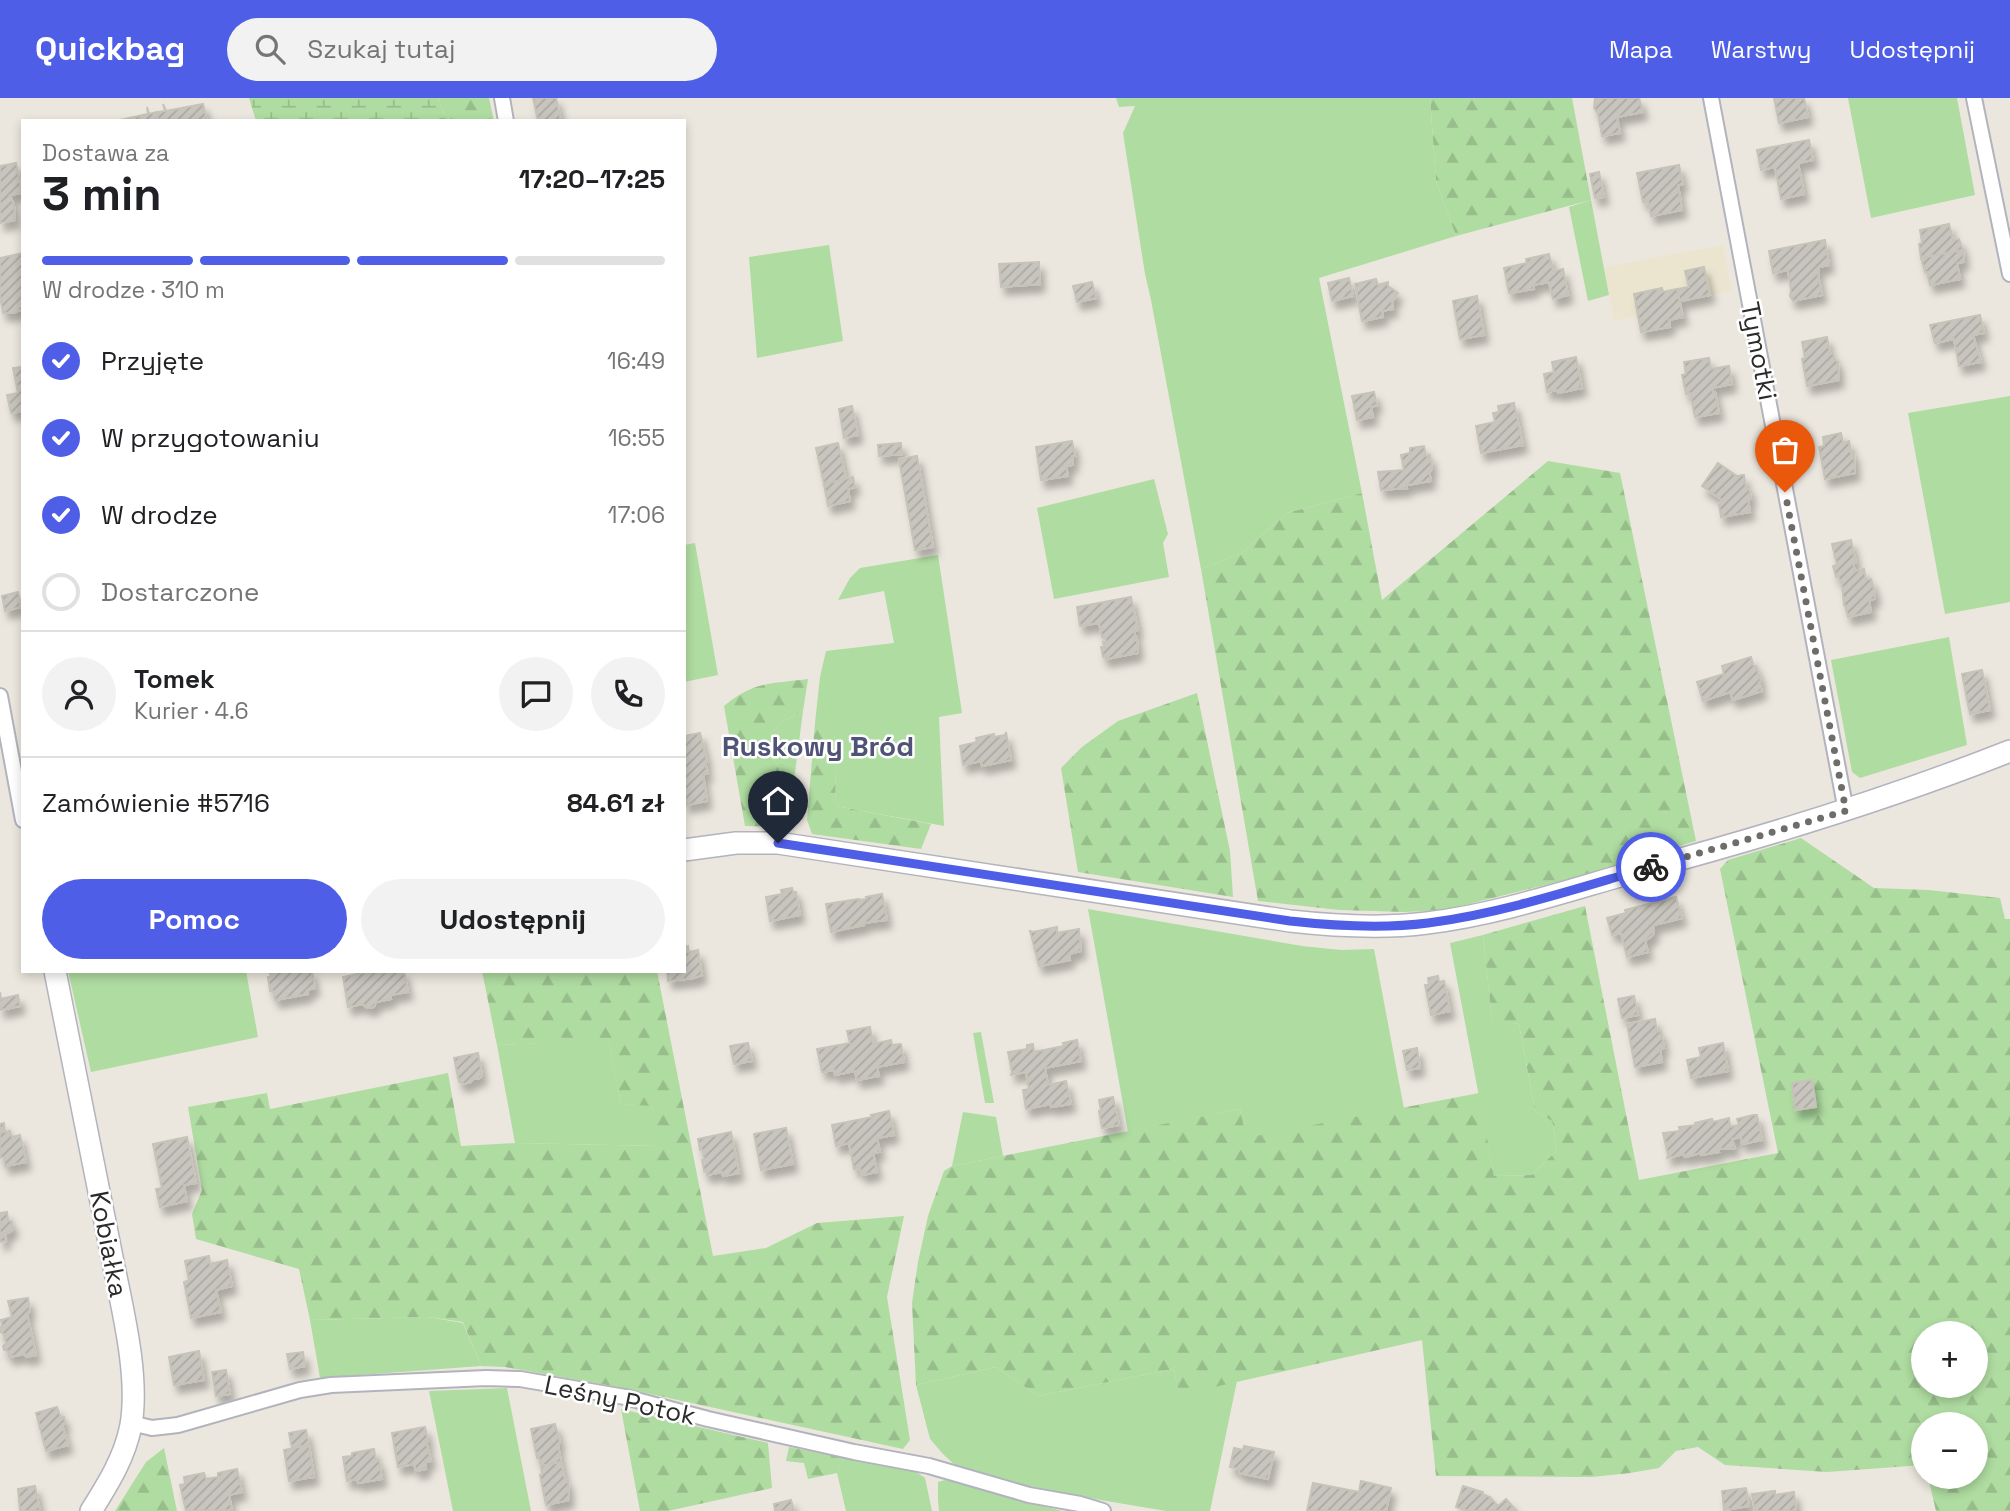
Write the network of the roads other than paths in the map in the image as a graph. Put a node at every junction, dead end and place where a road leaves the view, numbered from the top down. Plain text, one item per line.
1 (502, 98) edge
2 (1711, 98) edge
3 (1974, 98) edge
4 (506, 119) edge
5 (2010, 274) edge
6 (0, 696) edge
7 (2010, 751) edge
8 (21, 809) edge
9 (1846, 811) junction
10 (686, 850) edge
11 (55, 973) edge
12 (131, 1423) junction
13 (91, 1511) edge
14 (1103, 1511) edge

1 - 4 street
2 - 9 street, Tymotki
3 - 5 street
6 - 8 street
7 - 9 street
9 - 10 street
11 - 12 street, Kobiałka
12 - 13 street, Kobiałka
12 - 14 street, Leśny Potok

